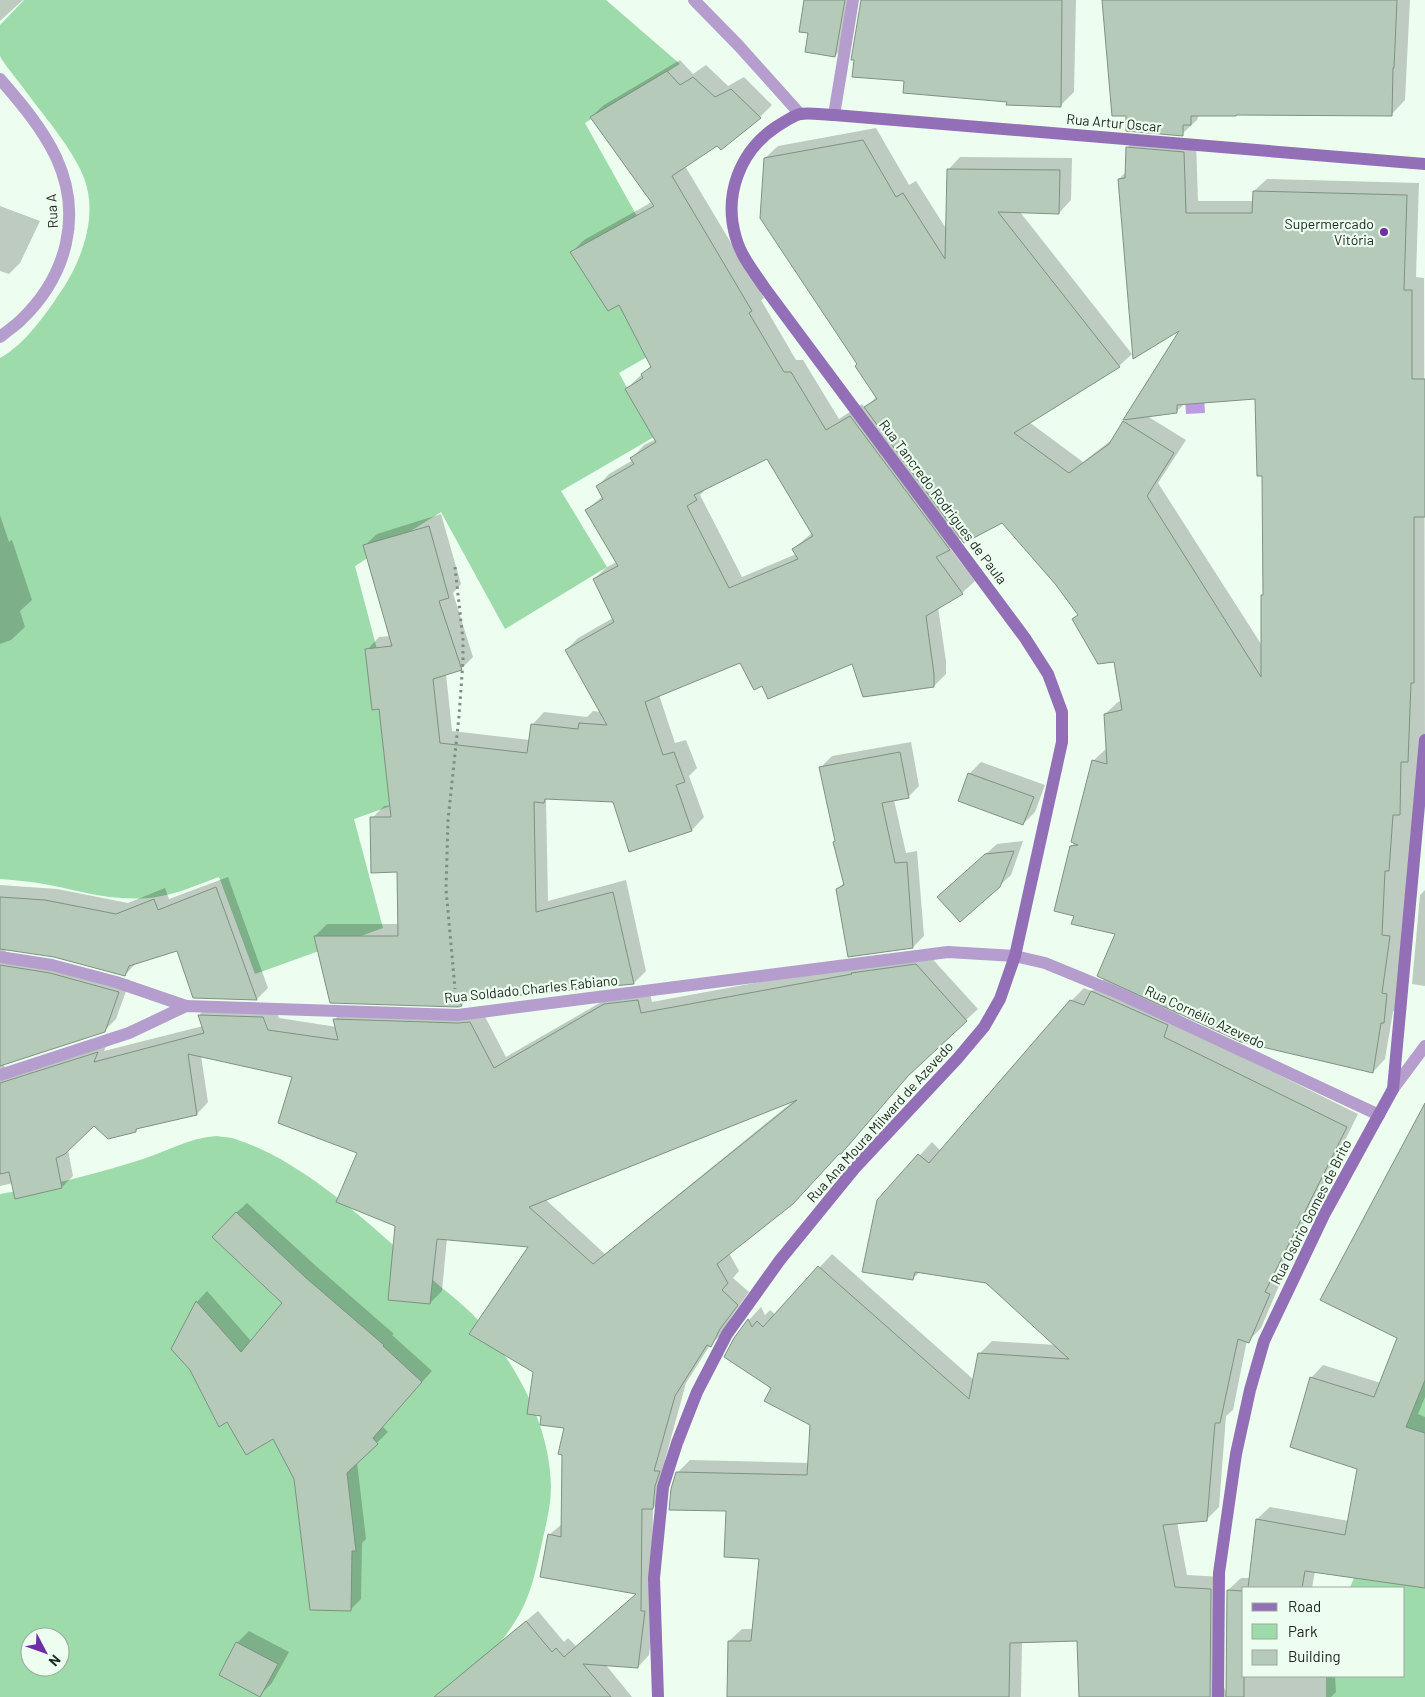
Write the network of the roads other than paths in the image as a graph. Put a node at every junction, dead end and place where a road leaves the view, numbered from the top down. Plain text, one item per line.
1 (694, 0) edge
2 (853, 0) edge
3 (0, 79) edge
4 (800, 114) junction
5 (834, 115) junction
6 (1425, 164) edge
7 (0, 336) edge
8 (1425, 740) edge
9 (1015, 956) junction
10 (0, 957) edge
11 (186, 1006) junction
12 (1425, 1046) edge
13 (0, 1075) edge
14 (1393, 1088) junction
15 (1379, 1114) junction
16 (658, 1697) edge
17 (1218, 1697) edge

1 - 4 street
2 - 5 street
3 - 7 street, Rua A
4 - 5 street, Rua Artur Oscar
4 - 9 street, Rua Tancredo Rodrigues de Paula
5 - 6 street, Rua Artur Oscar
8 - 14 street, Rua Osório Gomes de Brito
9 - 11 street, Rua Soldado Charles Fabiano
9 - 15 street, Rua Cornélio Azevedo
9 - 16 street, Rua Ana Moura Milward de Azevedo
10 - 11 street
11 - 13 street, Rua Soldado Charles Fabiano
12 - 14 street
14 - 15 street, Rua Osório Gomes de Brito
15 - 17 street, Rua Osório Gomes de Brito

